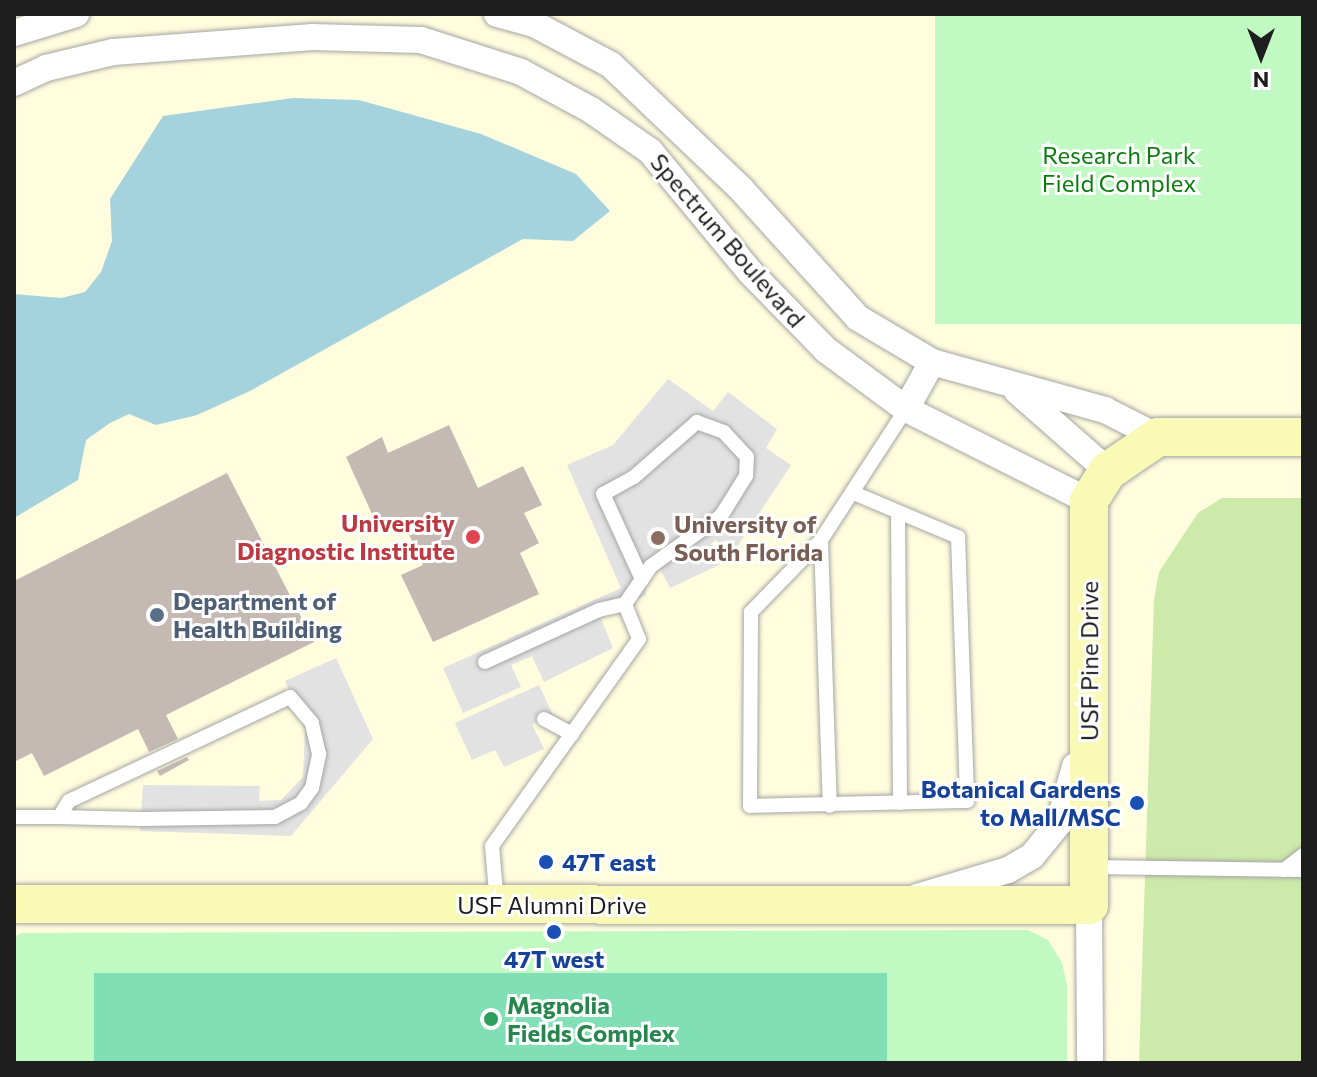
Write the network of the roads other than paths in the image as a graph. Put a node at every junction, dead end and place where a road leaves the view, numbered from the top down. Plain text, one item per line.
1 (76, 14) edge
2 (497, 14) edge
3 (311, 25) edge
4 (14, 33) edge
5 (14, 83) edge
6 (932, 362) junction
7 (1005, 382) junction
8 (906, 409) junction
9 (1158, 437) junction
10 (1303, 437) edge
11 (1099, 486) junction
12 (856, 494) junction
13 (898, 513) junction
14 (821, 540) junction
15 (642, 579) junction
16 (625, 604) junction
17 (485, 662) dead end
18 (1089, 688) junction
19 (544, 719) dead end
20 (572, 734) junction
21 (900, 803) junction
22 (830, 806) junction
23 (14, 817) edge
24 (59, 817) junction
25 (1303, 855) edge
26 (1088, 867) junction
27 (1283, 870) junction
28 (1303, 870) edge
29 (14, 904) edge
30 (497, 905) junction
31 (892, 905) junction
32 (1089, 905) junction
33 (1090, 1063) edge

1 - 4 street
2 - 6 street, Spectrum Boulevard
3 - 5 street, Spectrum Boulevard
3 - 8 street, Spectrum Boulevard
6 - 7 street, Spectrum Boulevard
6 - 8 street
7 - 9 street, Spectrum Boulevard
7 - 11 street, Spectrum Boulevard
8 - 11 street, Spectrum Boulevard
8 - 12 lane
9 - 10 street
9 - 11 street
11 - 18 street, USF Pine Drive
12 - 13 lane
12 - 14 lane
13 - 21 lane
13 - 21 lane
14 - 22 lane
14 - 22 lane
15 - 15 lane
15 - 16 lane
16 - 17 lane
16 - 20 lane
18 - 26 street, USF Pine Drive
18 - 31 street
19 - 20 lane
20 - 30 lane
21 - 22 lane
23 - 24 lane
24 - 24 lane
25 - 27 lane
26 - 27 lane
26 - 32 street, USF Pine Drive
27 - 28 lane
29 - 30 street, USF Alumni Drive
30 - 31 street, USF Alumni Drive
31 - 32 street, USF Alumni Drive
32 - 33 street, USF Pine Drive

